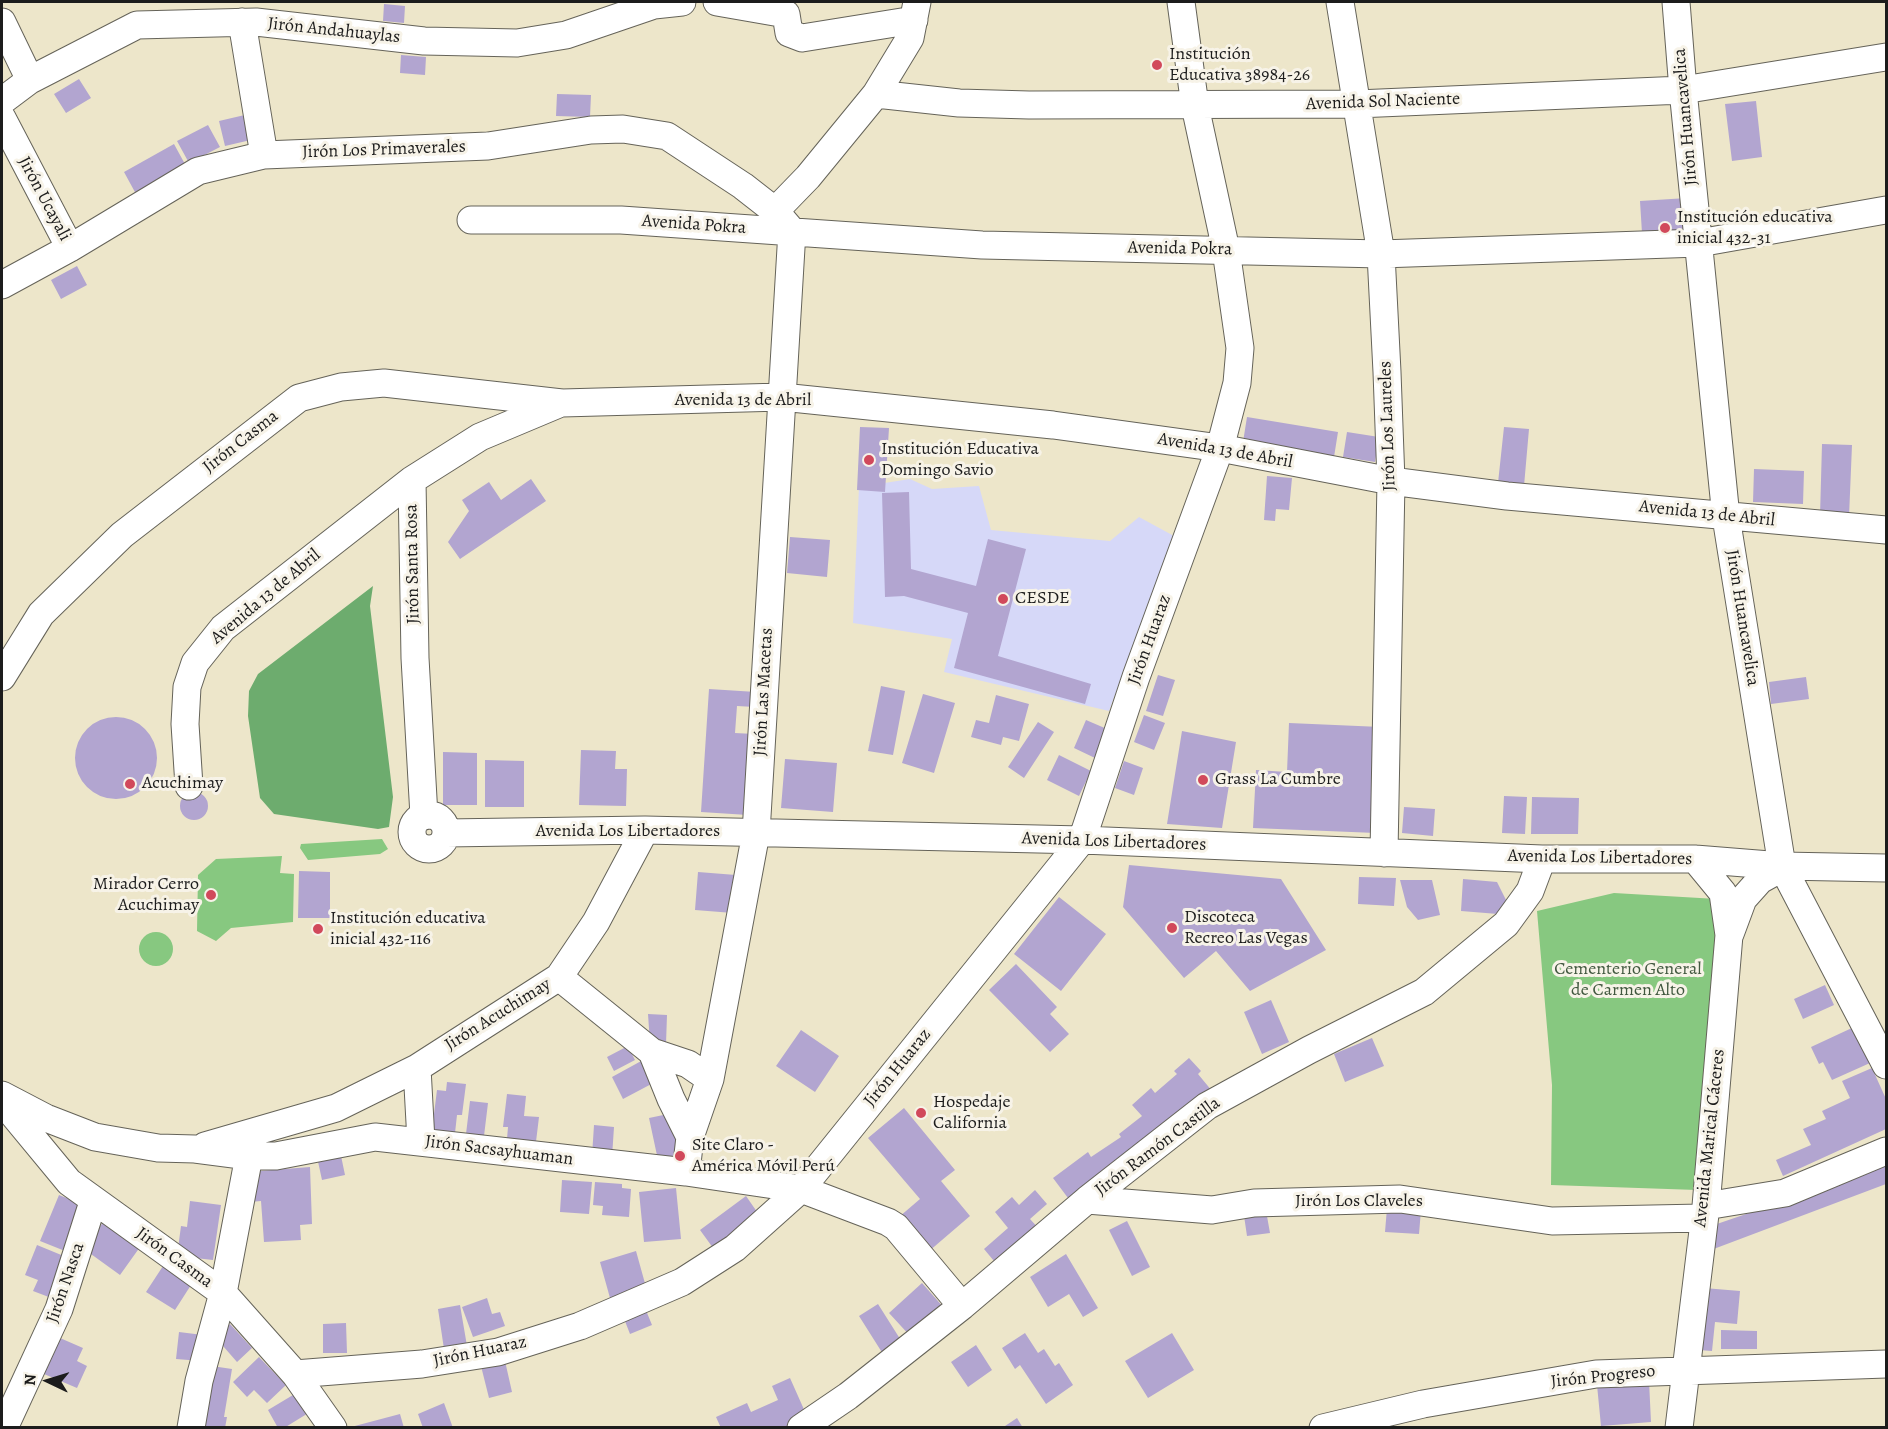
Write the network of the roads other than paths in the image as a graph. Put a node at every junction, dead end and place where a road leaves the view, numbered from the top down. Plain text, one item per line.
1 (682, 2) edge
2 (717, 2) edge
3 (1181, 2) edge
4 (1340, 2) edge
5 (1676, 2) edge
6 (787, 8) edge
7 (916, 10) edge
8 (137, 13) edge
9 (252, 15) edge
10 (2, 22) edge
11 (1887, 57) edge
12 (30, 80) junction
13 (1683, 90) junction
14 (876, 94) junction
15 (2, 101) edge
16 (1357, 104) junction
17 (1196, 106) junction
18 (2, 118) edge
19 (264, 155) junction
20 (1887, 210) edge
21 (774, 211) junction
22 (471, 220) dead end
23 (792, 231) junction
24 (1699, 243) junction
25 (70, 248) junction
26 (1226, 250) junction
27 (1381, 254) junction
28 (2, 285) edge
29 (782, 398) junction
30 (562, 403) junction
31 (1220, 448) junction
32 (412, 480) junction
33 (1391, 481) junction
34 (1726, 517) junction
35 (1887, 530) edge
36 (2, 677) edge
37 (189, 786) dead end
38 (645, 830) junction
39 (446, 833) joint
40 (756, 833) junction
41 (1082, 840) junction
42 (1887, 852) edge
43 (1384, 853) junction
44 (1542, 859) junction
45 (1695, 859) junction
46 (1782, 866) junction
47 (1887, 868) edge
48 (1729, 935) junction
49 (559, 977) junction
50 (652, 1052) junction
51 (1887, 1065) edge
52 (417, 1068) junction
53 (710, 1079) junction
54 (2, 1095) edge
55 (2, 1101) edge
56 (690, 1137) junction
57 (421, 1141) junction
58 (195, 1149) junction
59 (1887, 1151) edge
60 (249, 1156) junction
61 (686, 1172) junction
62 (801, 1189) junction
63 (1087, 1200) junction
64 (93, 1202) junction
65 (1704, 1212) junction
66 (223, 1293) junction
67 (962, 1306) junction
68 (1887, 1364) edge
69 (1684, 1370) junction
70 (295, 1374) junction
71 (4, 1428) edge
72 (191, 1428) edge
73 (333, 1428) edge
74 (801, 1428) edge
75 (1323, 1428) edge
76 (1679, 1428) edge

1 - 9 street, Jirón Andahuaylas
2 - 6 street
3 - 17 street, Jirón Huaraz
4 - 16 street, Jirón Los Laureles
5 - 13 street, Jirón Huancavelica
6 - 7 street
7 - 14 street
8 - 9 street, Jirón Andahuaylas
8 - 12 street, Jirón Andahuaylas
9 - 19 street
10 - 12 street
11 - 13 street, Avenida Sol Naciente
12 - 15 street, Jirón Andahuaylas
13 - 16 street, Avenida Sol Naciente
13 - 24 street, Jirón Huancavelica
14 - 17 street, Avenida Sol Naciente
14 - 21 street
16 - 17 street, Avenida Sol Naciente
16 - 27 street, Jirón Los Laureles
17 - 26 street, Jirón Huaraz
18 - 25 street, Jirón Ucayali
19 - 21 street, Jirón Los Primaverales
19 - 25 street, Jirón Los Primaverales
20 - 24 street, Avenida Pokra
21 - 23 street
22 - 23 street, Avenida Pokra
23 - 26 street, Avenida Pokra
23 - 29 street, Jirón Las Macetas
24 - 27 street, Avenida Pokra
24 - 34 street, Jirón Huancavelica
25 - 28 street, Jirón Los Primaverales
26 - 27 street, Avenida Pokra
26 - 31 street, Jirón Huaraz
27 - 33 street, Jirón Los Laureles
29 - 30 street, Avenida 13 de Abril
29 - 31 street, Avenida 13 de Abril
29 - 40 street, Jirón Las Macetas
30 - 32 street, Jirón Santa Rosa
30 - 36 street, Jirón Casma
31 - 33 street, Avenida 13 de Abril
31 - 41 street, Jirón Huaraz
32 - 37 street, Avenida 13 de Abril
32 - 39 street, Jirón Santa Rosa
33 - 34 street, Avenida 13 de Abril
33 - 43 street, Jirón Los Laureles
34 - 35 street, Avenida 13 de Abril
34 - 46 street, Jirón Huancavelica
38 - 39 street, Avenida Los Libertadores
38 - 40 street, Avenida Los Libertadores
38 - 49 street, Jirón Acuchimay
40 - 41 street, Avenida Los Libertadores
40 - 53 street, Jirón Las Macetas
41 - 43 street, Avenida Los Libertadores
41 - 62 street, Jirón Huaraz
42 - 46 street, Avenida Los Libertadores
43 - 44 street, Avenida Los Libertadores
44 - 45 street, Avenida Los Libertadores
44 - 63 street, Jirón Ramón Castilla
45 - 46 street, Avenida Los Libertadores
45 - 48 street, Avenida Marical Cáceres
46 - 47 street, Avenida Los Libertadores
46 - 48 street
46 - 51 street, Jirón Huancavelica
48 - 65 street, Avenida Marical Cáceres
49 - 50 street
49 - 52 street, Jirón Acuchimay
50 - 53 street
50 - 56 street
52 - 57 street
52 - 58 street, Jirón Acuchimay
53 - 56 street, Jirón Las Macetas
54 - 58 street, Jirón Sacsayhuaman
55 - 64 street, Jirón Casma
56 - 61 street, Jirón Las Macetas
57 - 60 street, Jirón Sacsayhuaman
57 - 61 street, Jirón Sacsayhuaman
58 - 60 street, Jirón Sacsayhuaman
59 - 65 street, Jirón Los Claveles
60 - 66 street
61 - 62 street, Jirón Sacsayhuaman
62 - 67 street, Jirón Sacsayhuaman
62 - 70 street, Jirón Huaraz
63 - 65 street, Jirón Los Claveles
63 - 67 street, Jirón Ramón Castilla
64 - 66 street, Jirón Casma
64 - 71 street, Jirón Nasca
65 - 69 street, Avenida Marical Cáceres
66 - 70 street, Jirón Casma
66 - 72 street
67 - 74 street, Jirón Ramón Castilla
68 - 69 street, Jirón Progreso
69 - 75 street, Jirón Progreso
69 - 76 street, Avenida Marical Cáceres
70 - 73 street, Jirón Casma

